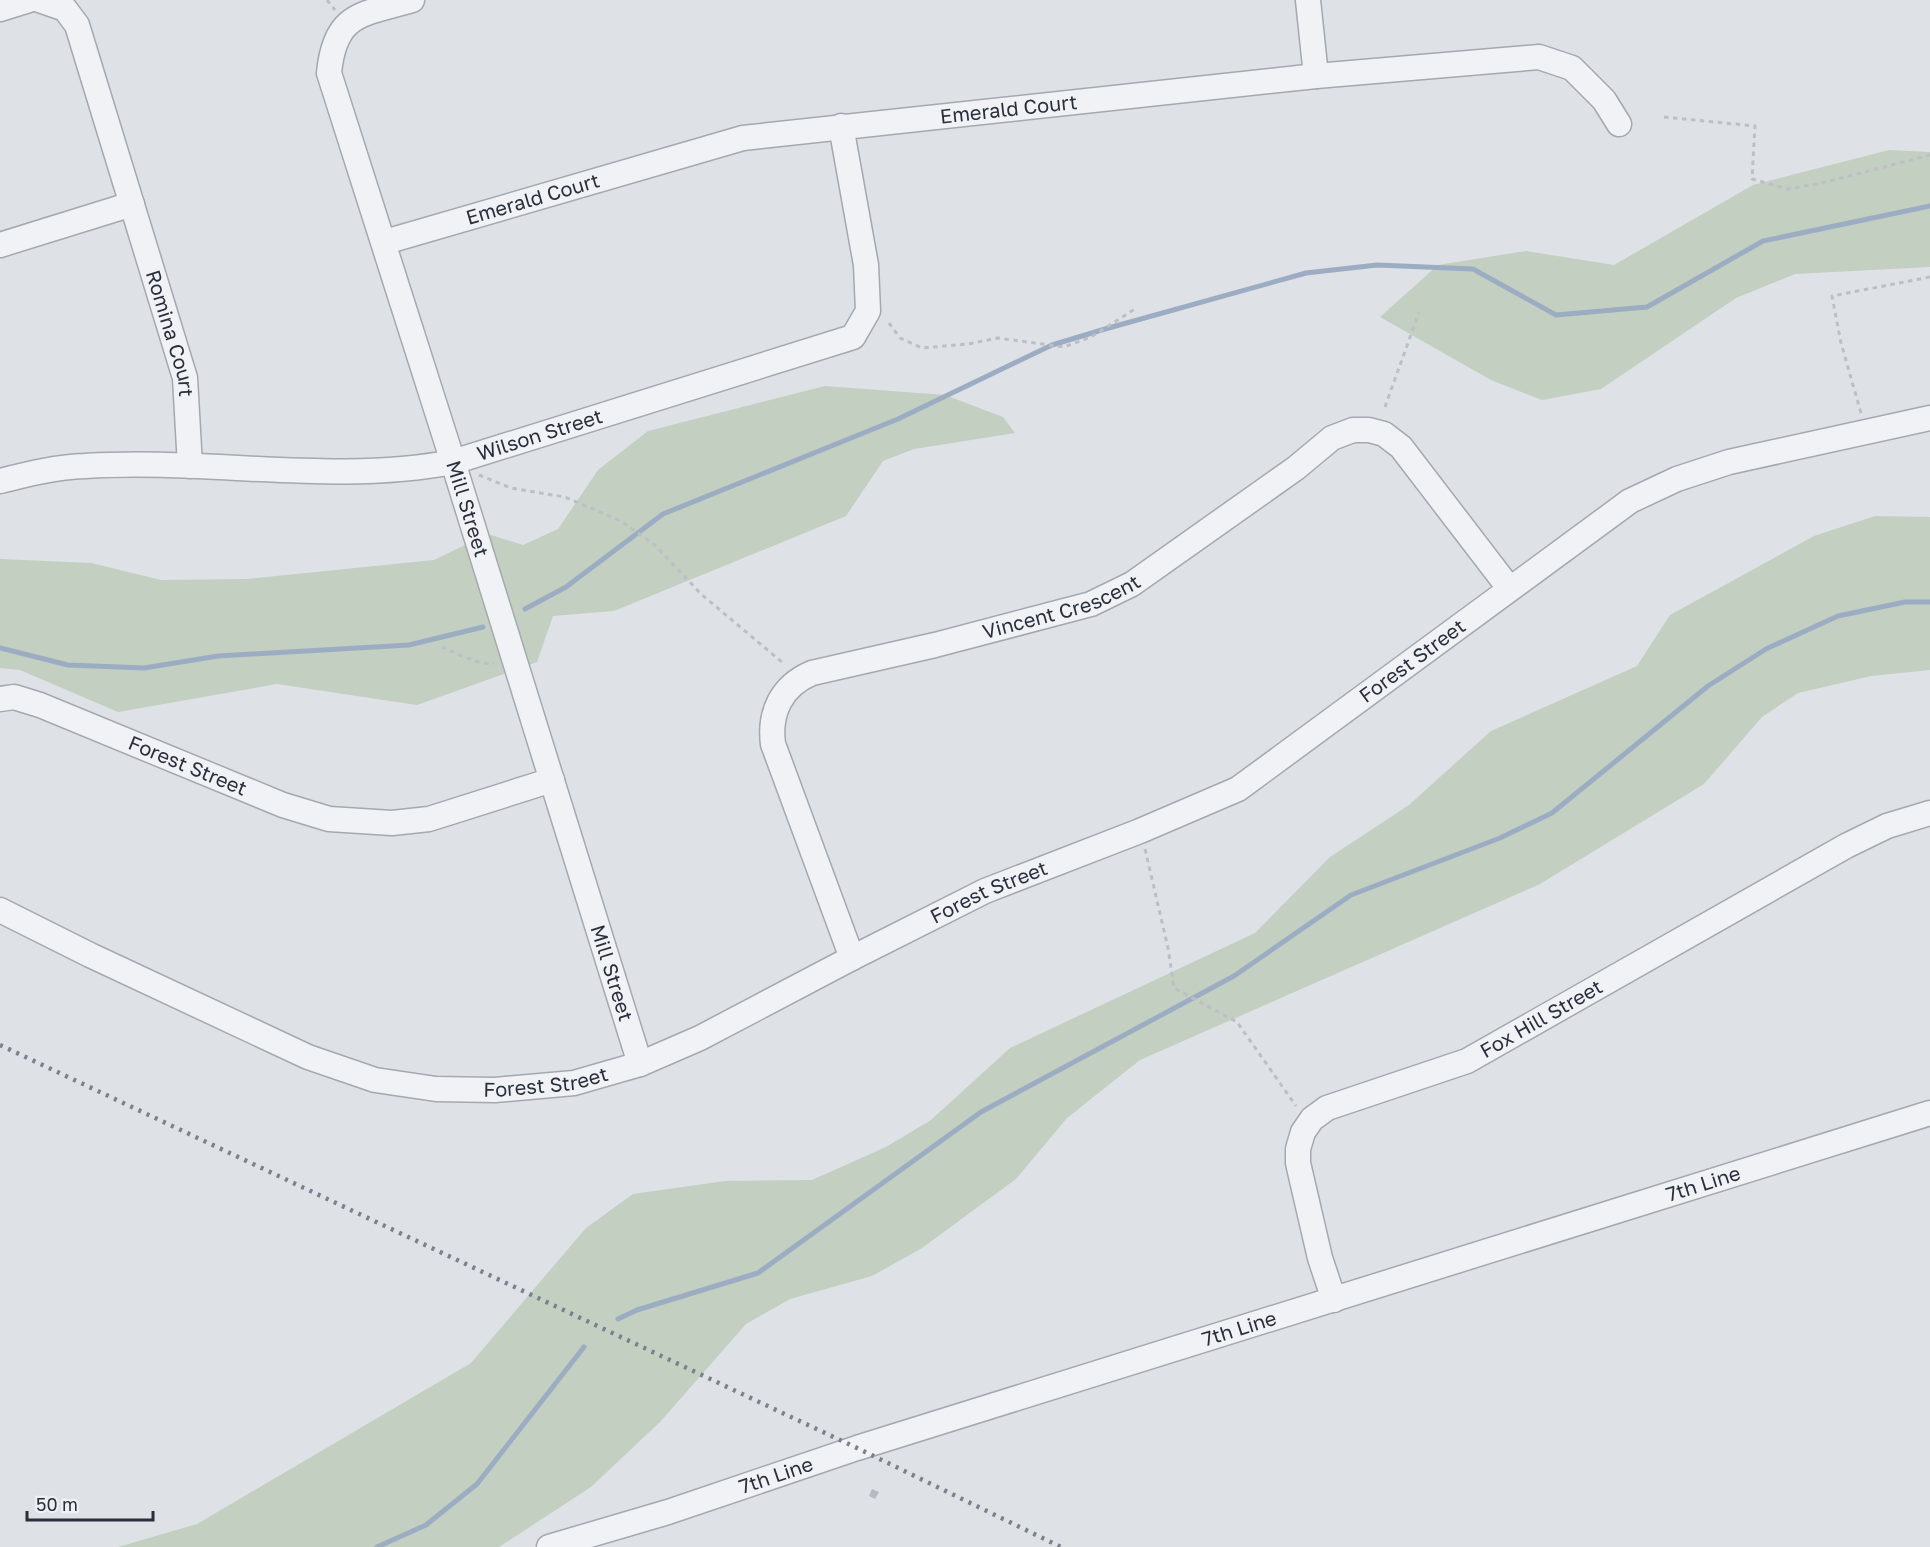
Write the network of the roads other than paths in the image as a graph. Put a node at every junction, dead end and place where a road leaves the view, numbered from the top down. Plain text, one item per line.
1 (29, 0) edge
2 (39, 0) edge
3 (412, 0) edge
4 (1308, 0) edge
5 (0, 9) edge
6 (1316, 76) junction
7 (1619, 124) dead end
8 (841, 126) junction
9 (132, 204) junction
10 (384, 242) junction
11 (0, 245) edge
12 (1930, 418) edge
13 (453, 462) junction
14 (190, 466) junction
15 (0, 481) edge
16 (1509, 588) junction
17 (0, 699) edge
18 (552, 780) junction
19 (1930, 813) edge
20 (0, 910) edge
21 (852, 958) junction
22 (640, 1064) junction
23 (1930, 1113) edge
24 (1334, 1300) junction
25 (549, 1547) edge

1 - 5 street
2 - 9 street, Romina Court
3 - 10 street, Mill Street
4 - 6 street
6 - 7 street, Emerald Court
6 - 8 street, Emerald Court
8 - 10 street, Emerald Court
8 - 13 street, Wilson Street
9 - 11 street
9 - 14 street, Romina Court
10 - 13 street, Mill Street
12 - 16 street, Forest Street
13 - 14 street, Wilson Street
13 - 18 street, Mill Street
14 - 15 street, Wilson Street
16 - 21 street, Forest Street
16 - 21 street, Vincent Crescent
17 - 18 street, Forest Street
18 - 22 street, Mill Street
19 - 24 street, Fox Hill Street
20 - 22 street, Forest Street
21 - 22 street, Forest Street
23 - 24 street, 7th Line
24 - 25 street, 7th Line

